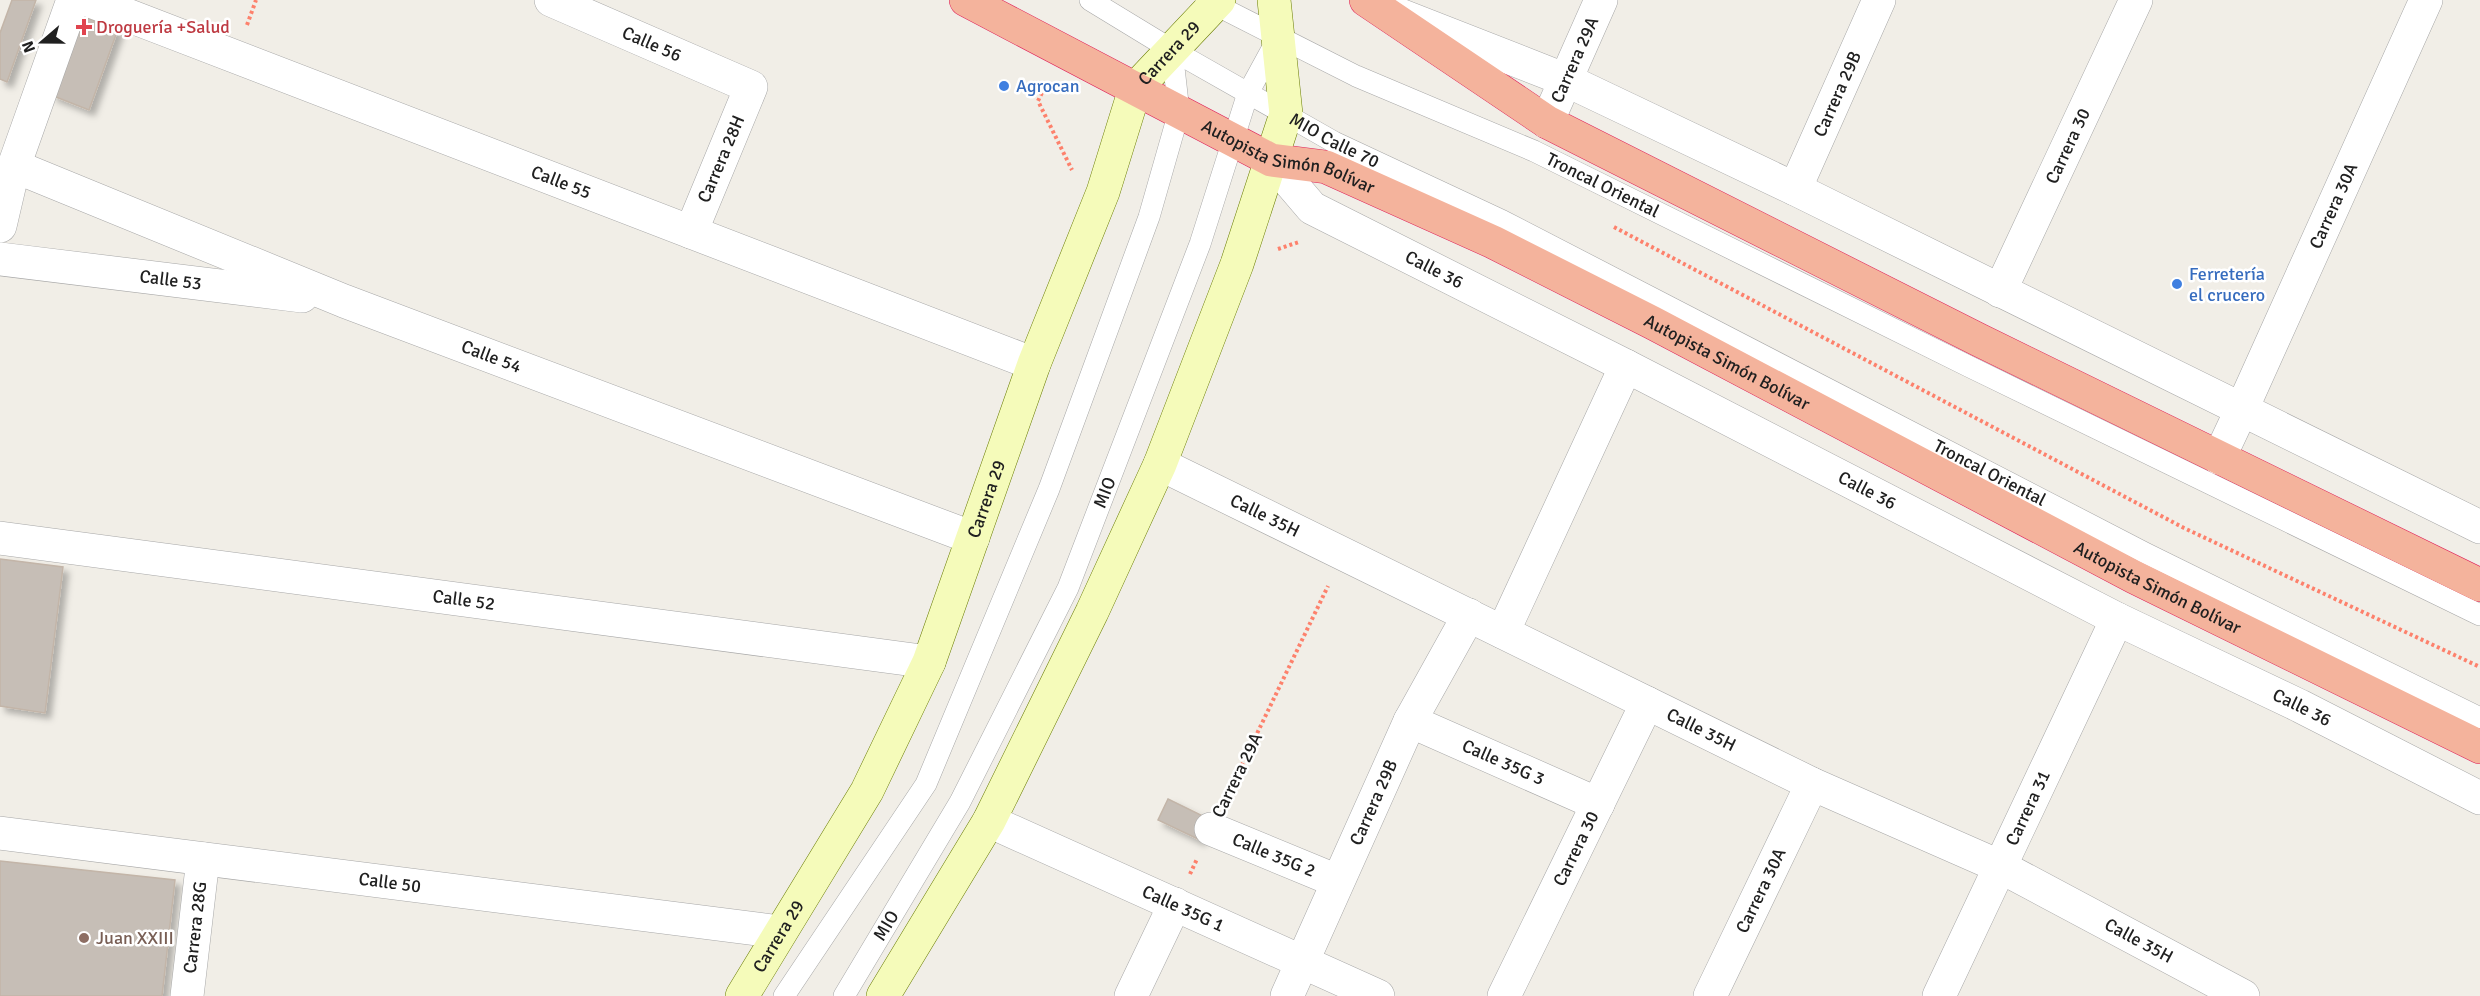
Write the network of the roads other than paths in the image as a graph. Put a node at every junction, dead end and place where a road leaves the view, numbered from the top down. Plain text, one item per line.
1 (73, 0) edge
2 (88, 0) edge
3 (551, 0) edge
4 (966, 0) edge
5 (1090, 0) edge
6 (1274, 0) edge
7 (1601, 0) edge
8 (1879, 0) edge
9 (2136, 0) edge
10 (2426, 0) edge
11 (1213, 2) edge
12 (1373, 4) edge
13 (1278, 38) junction
14 (1172, 50) junction
15 (1566, 80) junction
16 (751, 87) joint
17 (1135, 89) junction
18 (1248, 93) junction
19 (1179, 112) junction
20 (1286, 114) junction
21 (1547, 122) junction
22 (1233, 140) junction
23 (1271, 160) junction
24 (14, 166) junction
25 (1795, 189) junction
26 (1503, 221) joint
27 (0, 226) edge
28 (691, 232) junction
29 (0, 260) edge
30 (2000, 291) junction
31 (344, 301) junction
32 (1034, 364) junction
33 (1626, 366) junction
34 (2241, 411) junction
35 (2219, 458) junction
36 (1160, 464) junction
37 (2480, 527) edge
38 (0, 538) edge
39 (973, 538) junction
40 (2480, 585) edge
41 (1469, 615) junction
42 (2480, 615) edge
43 (2117, 619) junction
44 (1503, 632) junction
45 (929, 662) junction
46 (2316, 666) junction
47 (1647, 703) junction
48 (2300, 706) junction
49 (2480, 718) edge
50 (1410, 721) junction
51 (2480, 747) edge
52 (1812, 784) junction
53 (2480, 798) edge
54 (1598, 804) junction
55 (989, 821) junction
56 (1211, 829) road end
57 (0, 833) edge
58 (203, 859) junction
59 (2001, 867) junction
60 (1337, 881) junction
61 (1175, 904) junction
62 (780, 932) junction
63 (1304, 963) junction
64 (2204, 987) edge
65 (187, 996) edge
66 (742, 996) edge
67 (784, 996) edge
68 (844, 996) edge
69 (883, 996) edge
70 (1131, 996) edge
71 (1287, 996) edge
72 (1378, 996) edge
73 (1504, 996) edge
74 (1710, 996) edge
75 (1939, 996) edge
76 (2243, 996) edge

1 - 24 street
2 - 28 street, Calle 55
3 - 16 street, Calle 56
4 - 17 highway, Autopista Simón Bolívar
5 - 14 lane
6 - 13 main road
7 - 15 street, Carrera 29A
8 - 25 street, Carrera 29B
9 - 30 street, Carrera 30
10 - 34 street, Carrera 30A
11 - 13 lane
11 - 14 main road, Carrera 29
12 - 15 street
12 - 21 highway
13 - 18 lane, MIO
13 - 20 main road
13 - 42 lane, Troncal Oriental
14 - 17 main road, Carrera 29
14 - 18 lane, MIO Calle 70
14 - 19 lane
15 - 21 street, Carrera 29A
15 - 25 street
16 - 28 street, Carrera 28H
17 - 19 highway, Autopista Simón Bolívar
17 - 32 main road, Carrera 29
18 - 20 lane, MIO Calle 70
18 - 22 lane, MIO
19 - 22 highway, Autopista Simón Bolívar
19 - 67 lane
20 - 23 main road
20 - 26 lane, MIO Calle 70
21 - 35 highway
22 - 23 highway, Autopista Simón Bolívar
22 - 68 lane, MIO
23 - 33 street, Calle 36
23 - 36 main road
23 - 46 highway, Autopista Simón Bolívar
24 - 27 street
24 - 31 street, Calle 54
25 - 30 street
26 - 49 lane, Troncal Oriental
28 - 32 street, Calle 55
29 - 31 street, Calle 53
30 - 34 street
31 - 39 street, Calle 54
32 - 39 main road, Carrera 29
33 - 43 street, Calle 36
33 - 44 street
34 - 35 street, Carrera 30A
34 - 37 street
35 - 40 highway
36 - 41 street, Calle 35H
36 - 55 main road
38 - 45 street, Calle 52
39 - 45 main road, Carrera 29
41 - 44 street, Calle 35H
41 - 50 street, Carrera 29B
43 - 48 street, Calle 36
43 - 59 street, Carrera 31
44 - 47 street, Calle 35H
45 - 62 main road, Carrera 29
46 - 48 street
46 - 51 highway, Autopista Simón Bolívar
47 - 52 street, Calle 35H
47 - 54 street, Carrera 30
48 - 53 street, Calle 36
50 - 54 street, Calle 35G 3
50 - 60 street, Carrera 29B
52 - 59 street, Calle 35H
52 - 74 street, Carrera 30A
54 - 73 street, Carrera 30
55 - 61 street, Calle 35G 1
55 - 69 main road
56 - 60 street, Calle 35G 2
57 - 58 street, Calle 50
58 - 62 street, Calle 50
58 - 65 street, Carrera 28G
59 - 64 street, Calle 35H
59 - 75 street, Carrera 31
60 - 63 street, Carrera 29B
61 - 63 street, Calle 35G 1
61 - 70 street
62 - 66 main road, Carrera 29
63 - 71 street, Carrera 29B
63 - 72 street, Calle 35G 1
64 - 76 street, Calle 35H

